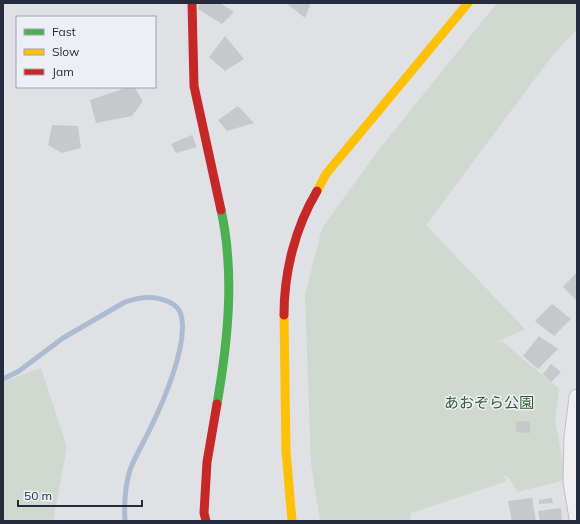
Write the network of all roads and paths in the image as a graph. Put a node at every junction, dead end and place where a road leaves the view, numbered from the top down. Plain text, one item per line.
1 (192, 3) edge
2 (468, 3) edge
3 (577, 397) edge
4 (574, 481) edge
5 (577, 518) edge
6 (206, 521) edge
7 (292, 521) edge

1 - 6 street
2 - 7 street
3 - 4 street
4 - 5 street

